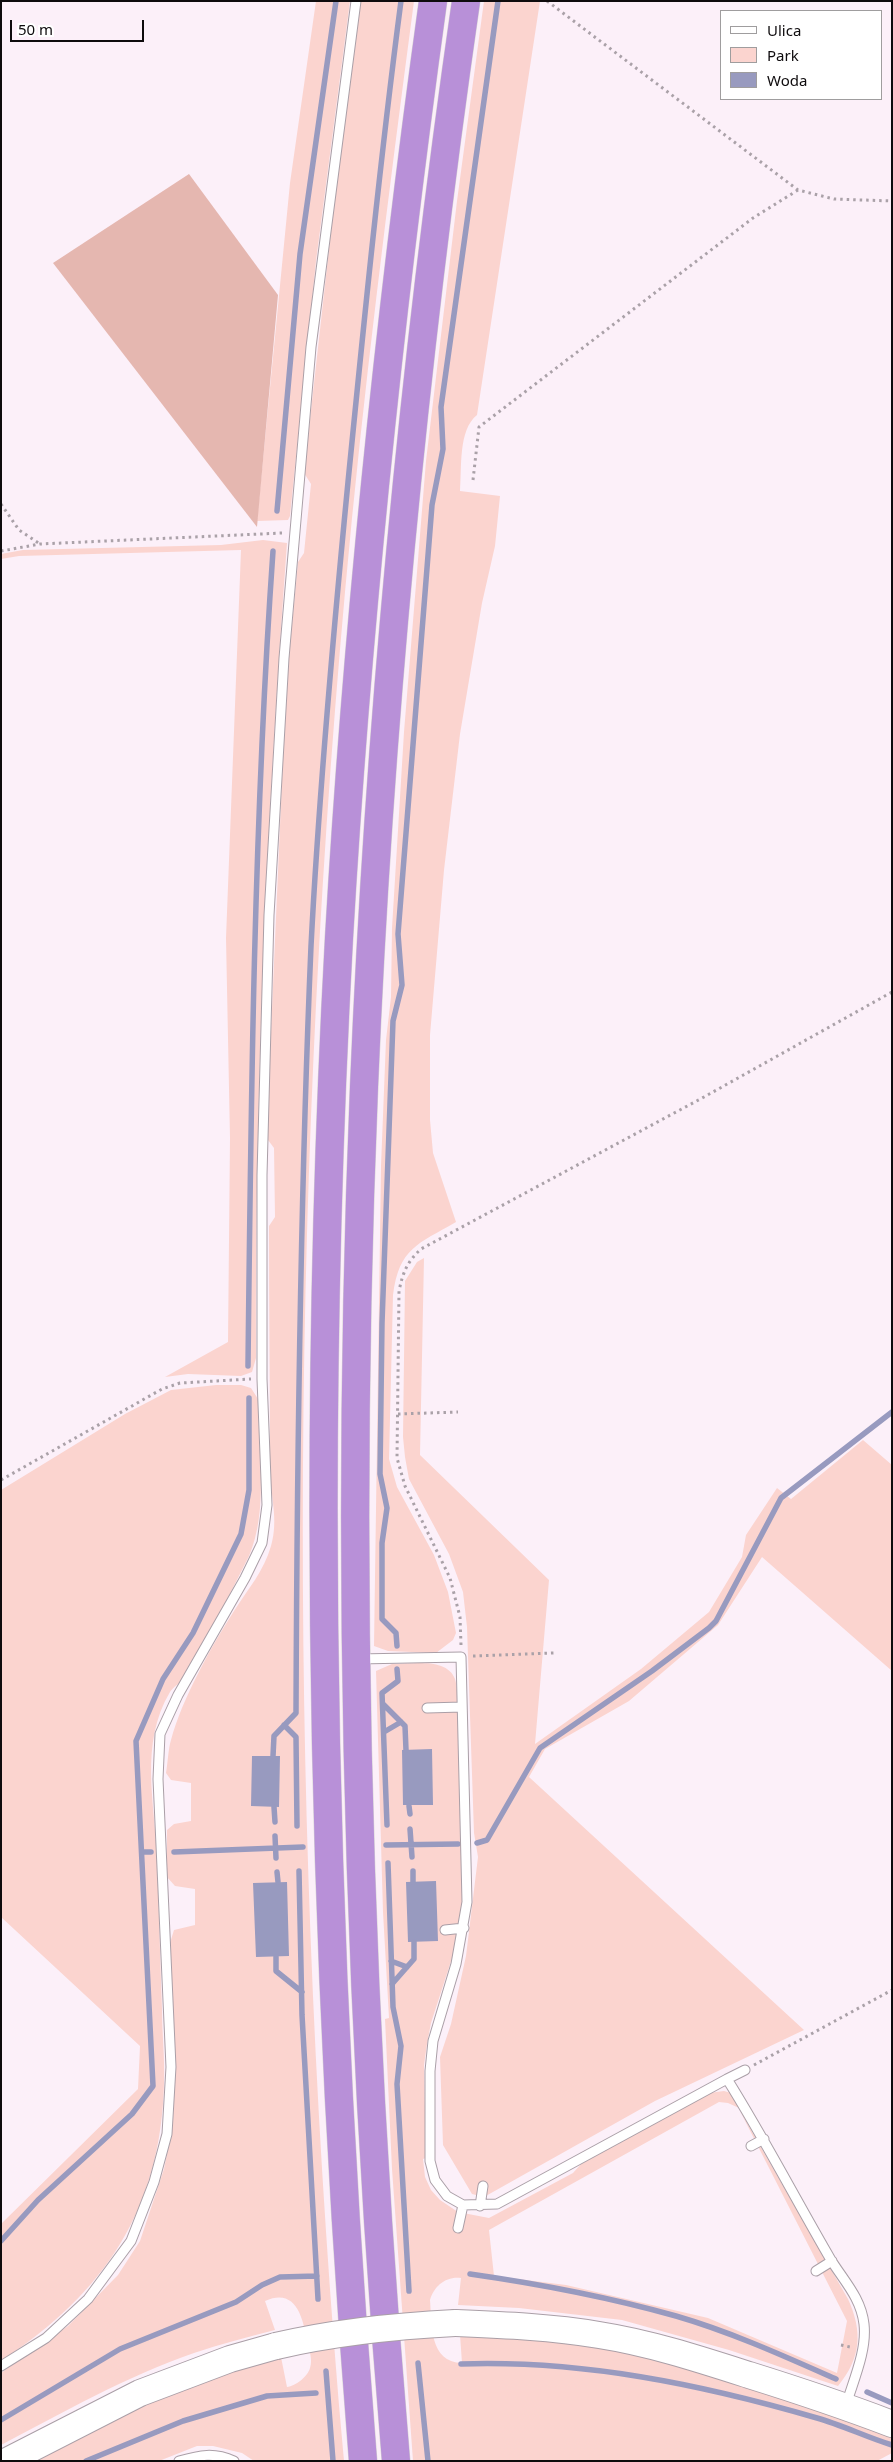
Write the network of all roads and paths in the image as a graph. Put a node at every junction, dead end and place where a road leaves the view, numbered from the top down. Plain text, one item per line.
1 (356, 1) edge
2 (433, 1) edge
3 (466, 1) edge
4 (547, 1) edge
5 (798, 190) junction
6 (892, 201) edge
7 (473, 480) dead end
8 (1, 504) edge
9 (295, 533) junction
10 (40, 544) junction
11 (1, 551) edge
12 (892, 992) edge
13 (262, 1379) junction
14 (458, 1412) dead end
15 (398, 1414) junction
16 (1, 1480) edge
17 (554, 1653) dead end
18 (462, 1657) junction
19 (356, 1659) junction
20 (462, 1707) junction
21 (427, 1708) dead end
22 (464, 1928) junction
23 (445, 1930) dead end
24 (892, 1990) edge
25 (745, 2070) joint
26 (728, 2079) junction
27 (764, 2138) junction
28 (751, 2146) dead end
29 (483, 2186) dead end
30 (463, 2205) junction
31 (480, 2206) junction
32 (458, 2228) dead end
33 (832, 2261) junction
34 (816, 2270) dead end
35 (1, 2366) edge
36 (845, 2407) junction
37 (892, 2424) edge
38 (7, 2461) edge
39 (179, 2461) edge
40 (234, 2461) edge
41 (363, 2461) edge
42 (396, 2461) edge

1 - 9 lane
2 - 41 highway
3 - 19 highway
4 - 5 path
5 - 6 path
5 - 7 path
8 - 10 path
9 - 10 path
9 - 13 lane
10 - 11 path
12 - 15 path
13 - 16 path
13 - 35 lane
14 - 15 path
15 - 18 path
17 - 18 path
18 - 19 lane
18 - 20 lane
19 - 42 highway
20 - 21 lane
20 - 22 lane
22 - 23 lane
22 - 30 lane
24 - 25 path
25 - 26 lane
26 - 27 lane
26 - 31 lane
27 - 28 lane
27 - 33 lane
29 - 31 lane
30 - 31 lane
30 - 32 lane
33 - 34 lane
33 - 36 lane
36 - 37 street
36 - 38 street, bridge
39 - 40 lane

